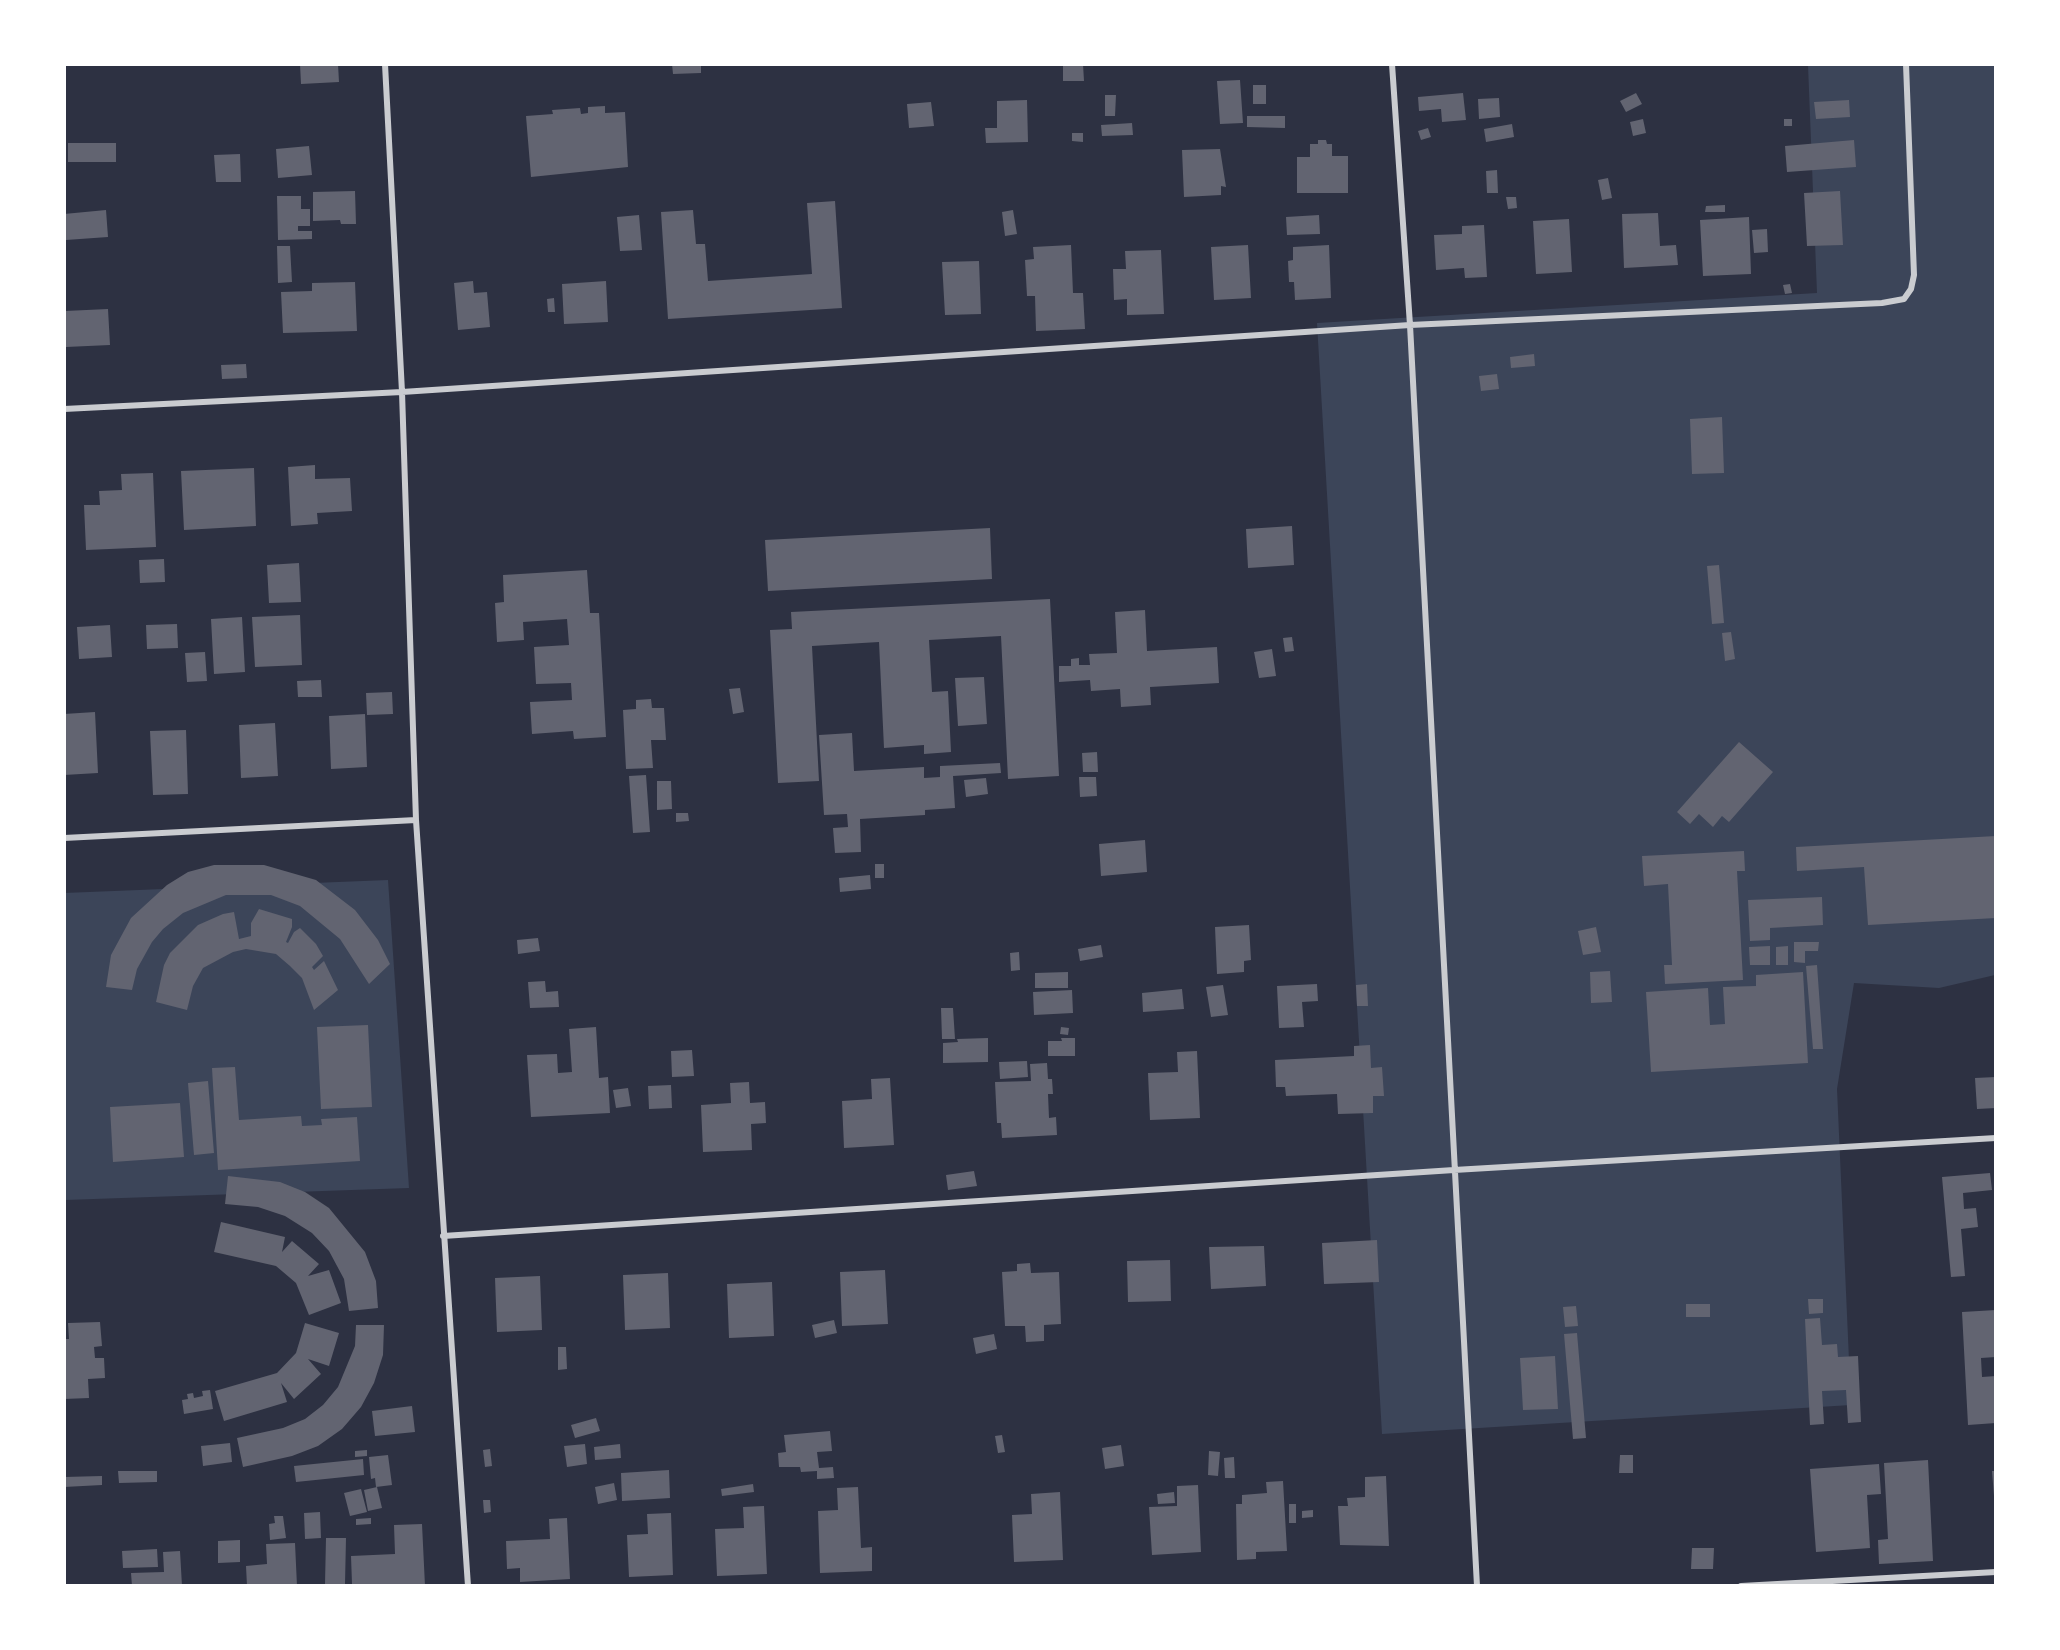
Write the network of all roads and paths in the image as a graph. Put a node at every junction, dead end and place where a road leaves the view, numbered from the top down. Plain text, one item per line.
1 (385, 64) edge
2 (1392, 64) edge
3 (1906, 64) edge
4 (1410, 325) junction
5 (402, 392) junction
6 (64, 410) edge
7 (416, 820) junction
8 (64, 838) edge
9 (1995, 1138) edge
10 (1454, 1170) junction
11 (443, 1236) junction
12 (1995, 1572) edge
13 (468, 1586) edge
14 (1477, 1586) edge
15 (1742, 1586) edge

1 - 5 street
2 - 4 street
3 - 4 street
4 - 5 street
4 - 10 street
5 - 6 street
5 - 7 street
7 - 8 street
7 - 11 street
9 - 10 street
10 - 11 street
10 - 14 street
11 - 13 street
12 - 15 street

